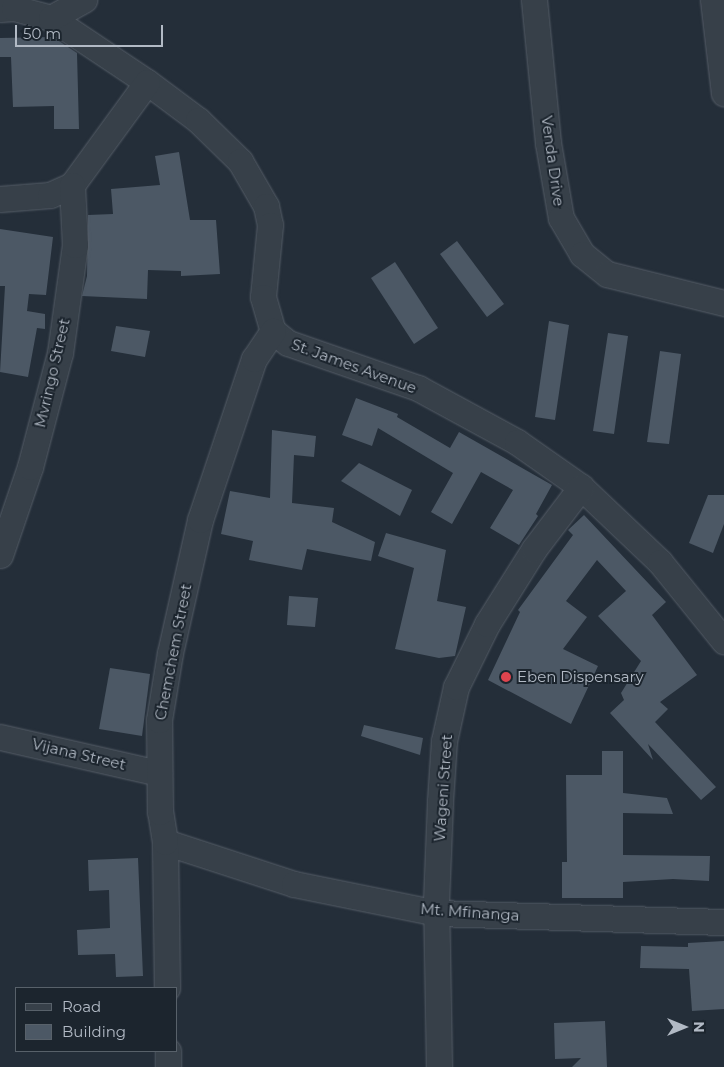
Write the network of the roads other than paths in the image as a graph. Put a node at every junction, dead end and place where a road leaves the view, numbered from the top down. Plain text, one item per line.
1 (84, 0) edge
2 (534, 0) edge
3 (713, 0) edge
4 (9, 6) edge
5 (51, 18) junction
6 (147, 82) junction
7 (724, 92) edge
8 (72, 185) junction
9 (0, 199) edge
10 (724, 303) edge
11 (273, 331) junction
12 (581, 487) junction
13 (0, 555) edge
14 (724, 641) edge
15 (0, 737) edge
16 (158, 773) junction
17 (165, 842) junction
18 (437, 913) junction
19 (724, 922) edge
20 (167, 987) edge
21 (168, 1052) edge
22 (168, 1067) edge
23 (439, 1067) edge

1 - 5 street
2 - 10 street, Venda Drive
3 - 7 street
4 - 5 street, St. James Avenue
5 - 6 street, St. James Avenue
6 - 8 street
6 - 11 street, St. James Avenue
8 - 9 street
8 - 13 street, Mvringo Street
11 - 12 street, St. James Avenue
11 - 16 street, Chemchem Street
12 - 14 street, St. James Avenue
12 - 18 street, Wageni Street
15 - 16 street, Vijana Street
16 - 17 street, Chemchem Street
17 - 18 street, Mt. Mfinanga
17 - 20 street, Chemchem Street
18 - 19 street, Mt. Mfinanga
18 - 23 street, Wageni Street
21 - 22 street

